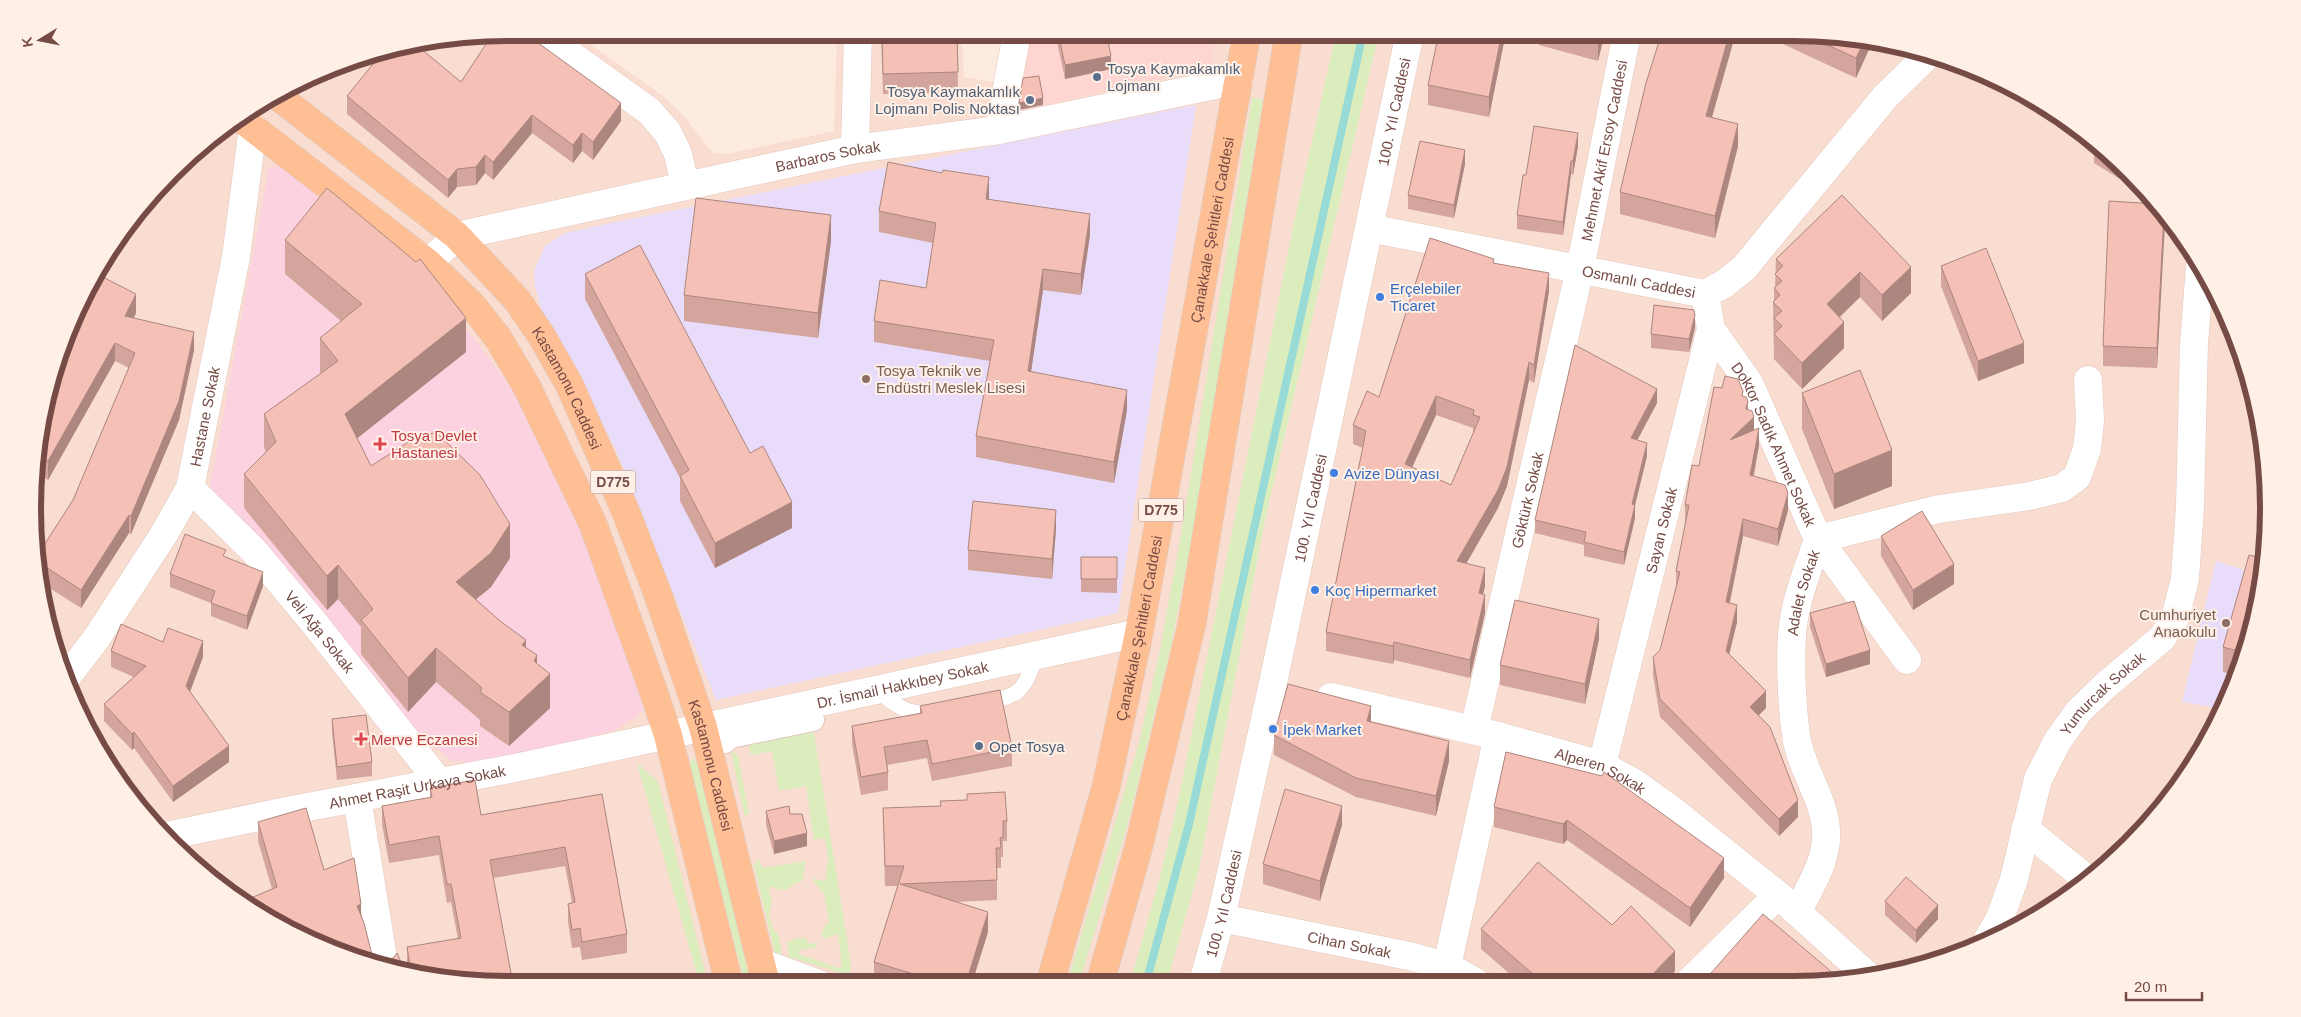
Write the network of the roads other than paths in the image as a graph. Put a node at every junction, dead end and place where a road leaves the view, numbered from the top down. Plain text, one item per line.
1 (555, 41) edge
2 (858, 41) edge
3 (1015, 41) edge
4 (1408, 41) edge
5 (1625, 41) edge
6 (1245, 43) edge
7 (1287, 44) edge
8 (1923, 60) edge
9 (1238, 83) junction
10 (1279, 88) junction
11 (282, 100) edge
12 (246, 123) edge
13 (998, 130) junction
14 (855, 149) junction
15 (685, 185) junction
16 (1369, 228) junction
17 (457, 236) junction
18 (428, 263) junction
19 (1580, 269) junction
20 (2199, 279) edge
21 (1705, 294) junction
22 (1711, 328) junction
23 (2088, 380) dead end
24 (190, 488) junction
25 (1818, 539) junction
26 (1139, 633) junction
27 (1037, 654) junction
28 (1907, 660) dead end
29 (71, 672) edge
30 (1273, 683) junction
31 (875, 690) junction
32 (967, 706) edge
33 (948, 709) edge
34 (813, 720) dead end
35 (1486, 733) junction
36 (714, 734) junction
37 (668, 736) junction
38 (1602, 765) junction
39 (440, 783) junction
40 (357, 798) junction
41 (2025, 829) junction
42 (174, 834) edge
43 (2082, 875) edge
44 (1787, 903) junction
45 (1221, 918) junction
46 (1993, 931) edge
47 (383, 959) edge
48 (1447, 966) junction
49 (1861, 971) edge
50 (763, 973) edge
51 (727, 976) edge
52 (778, 976) edge
53 (1052, 976) edge
54 (1102, 976) edge
55 (1205, 976) edge
56 (1464, 976) edge
57 (1696, 976) edge

1 - 15 street
2 - 14 street
3 - 13 street
4 - 16 street, 100. Yıl Caddesi
5 - 19 street, Mehmet Akif Ersoy Caddesi
6 - 7 main road
6 - 9 main road, Çanakkale Şehitleri Caddesi / D775
7 - 10 main road
8 - 21 street, Osmanlı Caddesi
9 - 10 main road
9 - 13 street, Barbaros Sokak
9 - 26 main road, Çanakkale Şehitleri Caddesi / D775
10 - 54 main road
11 - 17 main road, Kastamonu Caddesi / D775
12 - 18 main road, D775
12 - 24 street, Hastane Sokak
13 - 14 street, Barbaros Sokak
14 - 15 street, Barbaros Sokak
15 - 17 street, Barbaros Sokak
16 - 19 street, Osmanlı Caddesi
16 - 30 street, 100. Yıl Caddesi
17 - 18 street
17 - 36 main road, Kastamonu Caddesi / D775
18 - 37 main road, D775
19 - 21 street, Osmanlı Caddesi
19 - 35 street, Göktürk Sokak
20 - 41 street, Yumurcak Sokak
21 - 22 street, Sayan Sokak
22 - 25 street, Doktor Sadık Ahmet Sokak
22 - 38 street, Sayan Sokak
23 - 25 street, Adalet Sokak
24 - 29 street, Hastane Sokak
24 - 39 street, Veli Ağa Sokak
25 - 28 street, Doktor Sadık Ahmet Sokak
25 - 44 street, Adalet Sokak
26 - 27 street, Dr. İsmail Hakkıbey Sokak
26 - 53 main road, Çanakkale Şehitleri Caddesi / D775
27 - 31 street, Dr. İsmail Hakkıbey Sokak
27 - 32 lane
30 - 35 street, Alperen Sokak
30 - 45 street, 100. Yıl Caddesi
31 - 33 lane
31 - 36 street, Dr. İsmail Hakkıbey Sokak
34 - 36 street
35 - 38 street, Alperen Sokak
35 - 48 street, Göktürk Sokak
36 - 37 street, Dr. İsmail Hakkıbey Sokak
36 - 50 main road, Kastamonu Caddesi / D775
37 - 39 street, Ahmet Raşit Urkaya Sokak
37 - 51 main road, D775
38 - 44 street, Alperen Sokak
39 - 40 street, Ahmet Raşit Urkaya Sokak
40 - 42 street, Ahmet Raşit Urkaya Sokak
40 - 47 street
41 - 43 street
41 - 46 street, Yumurcak Sokak
44 - 49 street, Alperen Sokak
44 - 57 street, Adalet Sokak
45 - 48 street, Cihan Sokak
45 - 55 street, 100. Yıl Caddesi
48 - 56 street, Cihan Sokak
50 - 52 street

